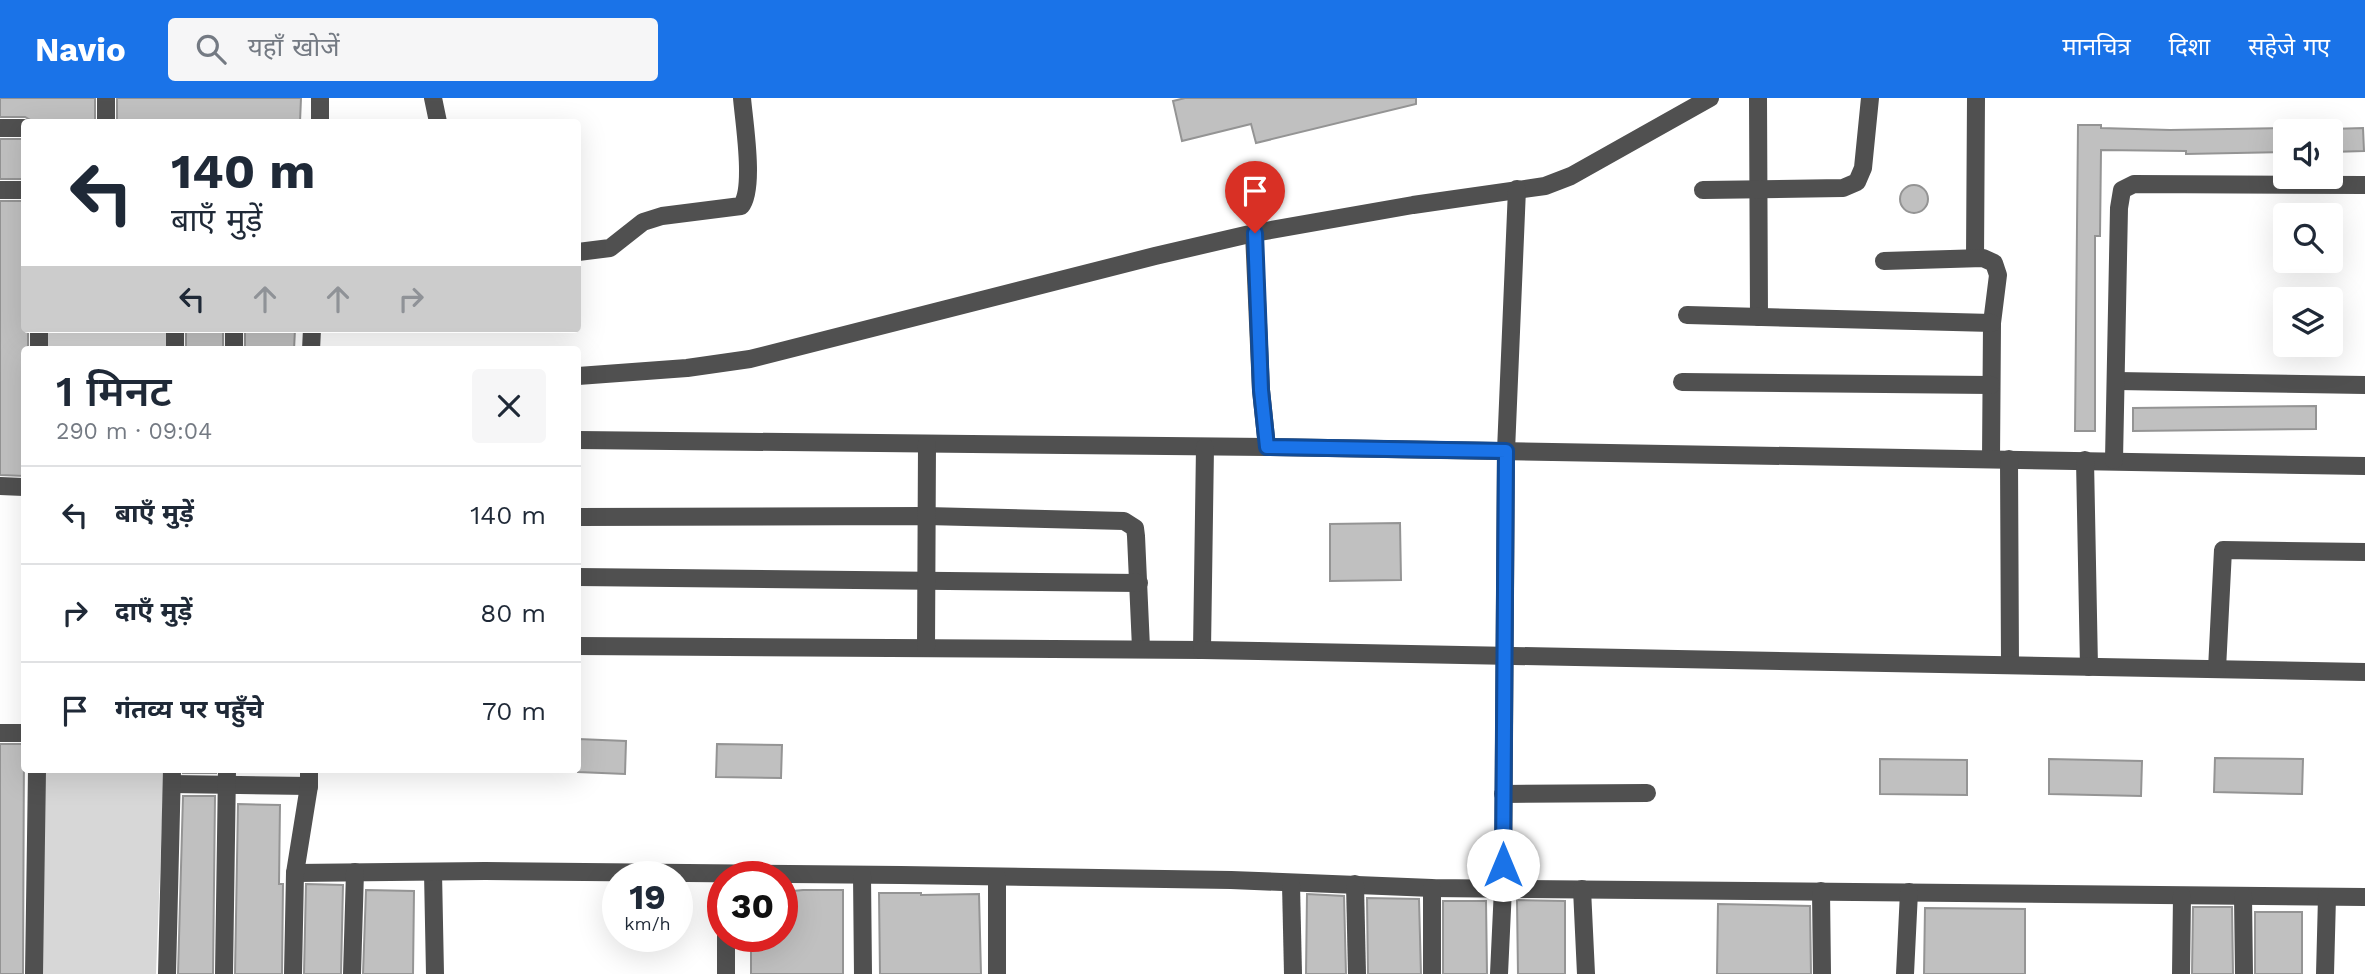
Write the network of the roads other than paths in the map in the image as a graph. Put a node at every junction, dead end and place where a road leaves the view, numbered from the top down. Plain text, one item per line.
1 (106, 98) edge
2 (320, 98) edge
3 (433, 98) edge
4 (742, 98) edge
5 (1710, 98) edge
6 (1758, 98) edge
7 (1870, 98) edge
8 (1976, 98) edge
9 (106, 119) edge
10 (320, 119) edge
11 (437, 119) edge
12 (0, 128) edge
13 (21, 128) edge
14 (2365, 185) edge
15 (1517, 189) junction
16 (0, 190) edge
17 (1703, 190) dead end
18 (1759, 190) junction
19 (21, 191) edge
20 (1255, 233) junction
21 (581, 253) edge
22 (1975, 258) junction
23 (1884, 261) dead end
24 (1687, 315) dead end
25 (1759, 317) junction
26 (1992, 323) junction
27 (581, 376) edge
28 (2117, 381) junction
29 (1682, 383) dead end
30 (1991, 385) junction
31 (2365, 385) edge
32 (581, 440) edge
33 (927, 444) junction
34 (1205, 446) junction
35 (1267, 447) junction
36 (1506, 451) junction
37 (2000, 459) junction
38 (2085, 460) junction
39 (2114, 460) junction
40 (2365, 466) edge
41 (0, 486) edge
42 (21, 486) edge
43 (926, 516) junction
44 (581, 517) edge
45 (2365, 552) edge
46 (581, 577) edge
47 (925, 582) junction
48 (1139, 583) junction
49 (581, 646) edge
50 (926, 648) junction
51 (1141, 648) junction
52 (1202, 650) junction
53 (1504, 656) junction
54 (2010, 665) junction
55 (2089, 667) junction
56 (2217, 669) junction
57 (2365, 672) edge
58 (0, 733) edge
59 (21, 733) edge
60 (37, 773) edge
61 (172, 777) edge
62 (227, 777) edge
63 (309, 778) edge
64 (1647, 793) dead end
65 (1503, 794) junction
66 (355, 872) junction
67 (433, 872) junction
68 (295, 873) junction
69 (707, 875) edge
70 (798, 875) edge
71 (862, 875) junction
72 (997, 877) junction
73 (1291, 884) junction
74 (1355, 884) junction
75 (1432, 888) junction
76 (1503, 888) junction
77 (1582, 889) junction
78 (1821, 891) junction
79 (1909, 892) junction
80 (2182, 895) junction
81 (2243, 896) junction
82 (2327, 897) junction
83 (2365, 897) edge
84 (726, 952) edge
85 (34, 974) edge
86 (166, 974) edge
87 (224, 974) edge
88 (293, 974) edge
89 (352, 974) edge
90 (435, 974) edge
91 (726, 974) edge
92 (863, 974) edge
93 (997, 974) edge
94 (1293, 974) edge
95 (1357, 974) edge
96 (1432, 974) edge
97 (1499, 974) edge
98 (1586, 974) edge
99 (1822, 974) edge
100 (1905, 974) edge
101 (2181, 974) edge
102 (2244, 974) edge
103 (2325, 974) edge

1 - 9 street
2 - 10 street
3 - 11 street
4 - 21 street
5 - 15 street
6 - 18 street
7 - 18 street
8 - 22 street
12 - 13 street
14 - 28 street
15 - 20 street
15 - 36 street
16 - 19 street
17 - 18 street
18 - 25 street
20 - 27 street
20 - 35 street
22 - 23 street
22 - 26 street
24 - 25 street
25 - 26 street
26 - 30 street
28 - 31 street
28 - 39 street
29 - 30 street
30 - 37 street
32 - 33 street
33 - 34 street
33 - 43 street
34 - 35 street
34 - 52 street
35 - 36 street
36 - 37 street
36 - 53 street
37 - 38 street
37 - 54 street
38 - 39 street
38 - 55 street
39 - 40 street
41 - 42 street
43 - 44 street
43 - 47 street
43 - 48 street
45 - 56 street
46 - 47 street
47 - 48 street
47 - 50 street
48 - 51 street
49 - 50 street
50 - 51 street
51 - 52 street
52 - 53 street
53 - 54 street
53 - 65 street
54 - 55 street
55 - 56 street
56 - 57 street
58 - 59 street
60 - 85 street
61 - 62 street
61 - 86 street
62 - 63 street
62 - 87 street
63 - 68 street
64 - 65 street
65 - 76 street
66 - 67 street
66 - 68 street
66 - 89 street
67 - 69 street
67 - 90 street
68 - 88 street
70 - 71 street
71 - 72 street
71 - 92 street
72 - 73 street
72 - 93 street
73 - 74 street
73 - 94 street
74 - 75 street
74 - 95 street
75 - 76 street
75 - 96 street
76 - 77 street
76 - 97 street
77 - 78 street
77 - 98 street
78 - 79 street
78 - 99 street
79 - 80 street
79 - 100 street
80 - 81 street
80 - 101 street
81 - 82 street
81 - 102 street
82 - 83 street
82 - 103 street
84 - 91 street

